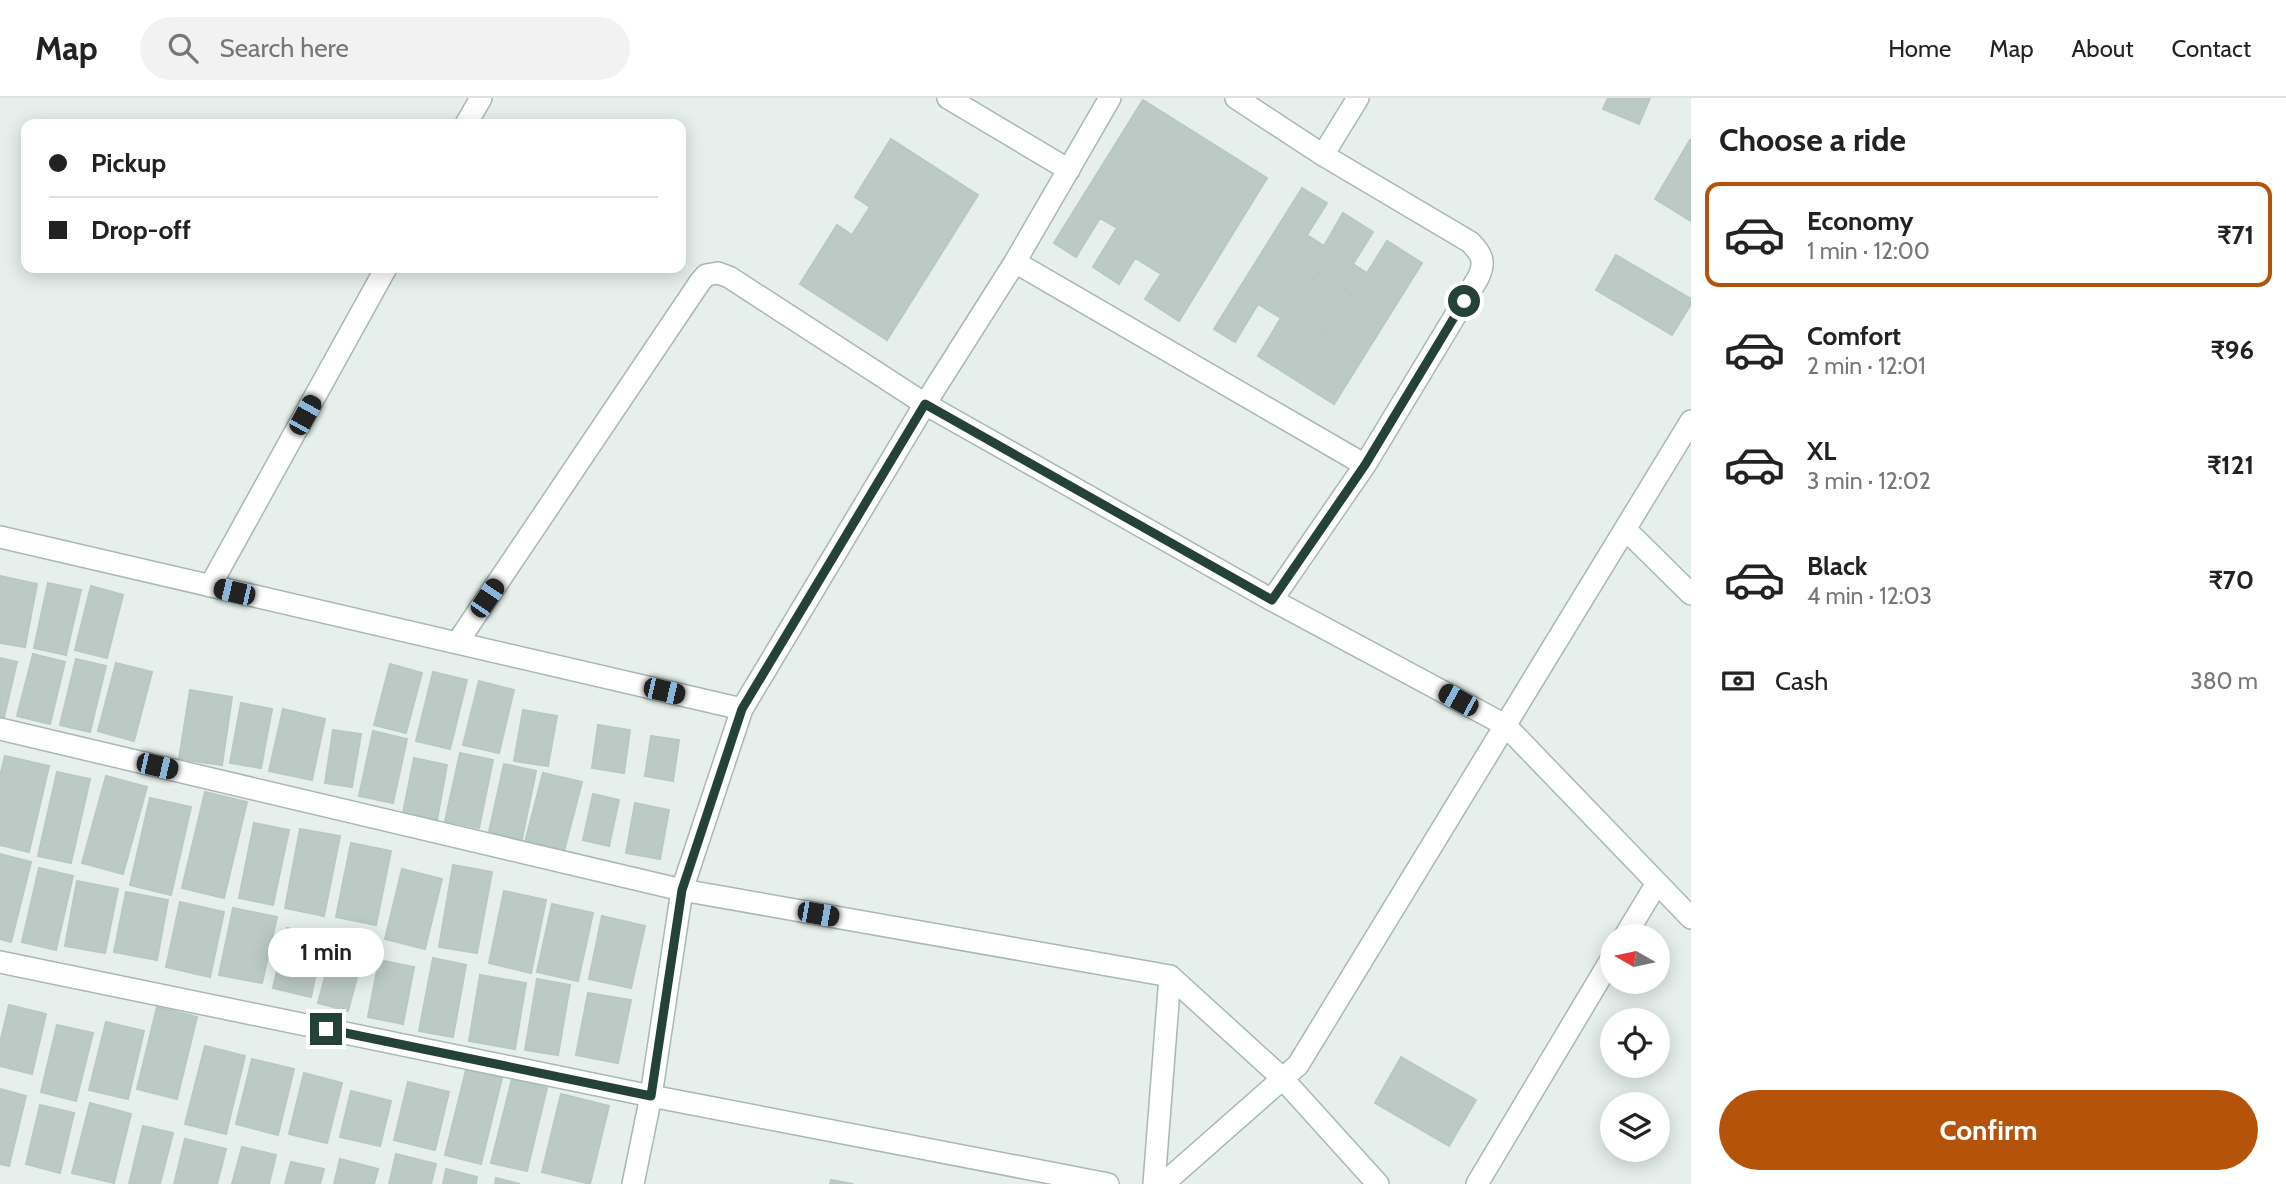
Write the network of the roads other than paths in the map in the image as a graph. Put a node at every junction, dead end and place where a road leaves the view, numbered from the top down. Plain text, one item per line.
1 (481, 98) edge
2 (948, 98) edge
3 (1110, 98) edge
4 (1236, 98) edge
5 (1358, 98) edge
6 (469, 119) edge
7 (1322, 155) junction
8 (1069, 170) junction
9 (1015, 262) junction
10 (383, 273) edge
11 (925, 404) junction
12 (1691, 421) edge
13 (1365, 465) junction
14 (1625, 529) junction
15 (0, 537) edge
16 (210, 586) junction
17 (1691, 594) edge
18 (1272, 600) junction
19 (457, 643) junction
20 (742, 709) junction
21 (1505, 725) junction
22 (0, 729) edge
23 (1657, 883) junction
24 (682, 890) junction
25 (1691, 918) edge
26 (1632, 924) edge
27 (0, 962) edge
28 (1170, 976) junction
29 (1600, 978) edge
30 (1282, 1078) junction
31 (651, 1096) junction
32 (632, 1184) edge
33 (1108, 1184) edge
34 (1154, 1184) edge
35 (1163, 1184) edge
36 (1378, 1184) edge
37 (1477, 1184) edge

1 - 6 street
2 - 8 street
3 - 8 street
4 - 7 street
5 - 7 street
7 - 13 street
8 - 9 street
9 - 11 street
9 - 13 street
10 - 16 street
11 - 18 street
11 - 19 street
11 - 20 street
12 - 14 street
13 - 18 street
14 - 17 street
14 - 21 street
15 - 16 street
16 - 19 street
18 - 21 street
19 - 20 street
20 - 24 street
21 - 23 street
21 - 30 street
22 - 24 street
23 - 25 street
23 - 26 street
24 - 28 street
24 - 31 street
27 - 31 street
28 - 30 street
28 - 34 street
29 - 37 street
30 - 35 street
30 - 36 street
31 - 32 street
31 - 33 street

